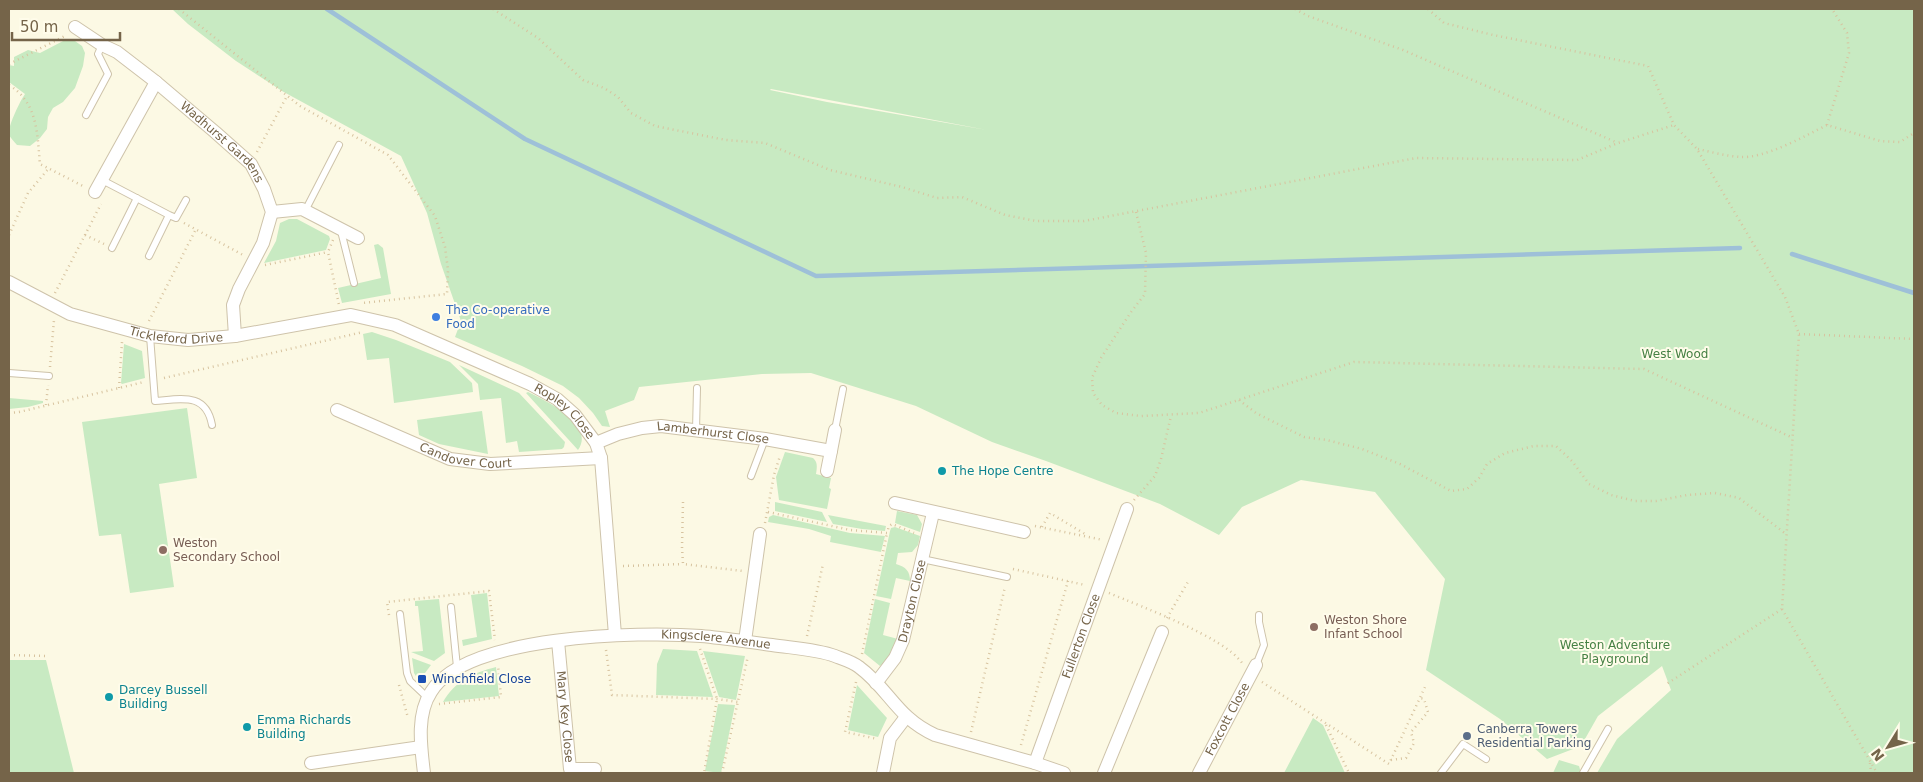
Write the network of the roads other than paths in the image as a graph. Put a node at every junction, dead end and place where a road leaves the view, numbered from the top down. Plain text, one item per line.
1 (75, 27) road end
2 (102, 45) junction
3 (156, 82) junction
4 (86, 115) dead end
5 (339, 145) dead end
6 (107, 183) junction
7 (95, 192) road end
8 (137, 198) junction
9 (186, 200) dead end
10 (305, 211) junction
11 (272, 212) junction
12 (170, 215) junction
13 (339, 229) junction
14 (358, 238) dead end
15 (112, 248) road end
16 (149, 256) dead end
17 (9, 282) edge
18 (354, 283) dead end
19 (346, 316) joint
20 (146, 335) junction
21 (235, 336) junction
22 (9, 372) edge
23 (49, 376) road end
24 (697, 388) dead end
25 (843, 389) dead end
26 (337, 410) dead end
27 (212, 425) dead end
28 (696, 430) junction
29 (835, 430) joint
30 (765, 439) junction
31 (596, 443) junction
32 (831, 451) junction
33 (601, 458) junction
34 (827, 471) dead end
35 (751, 476) dead end
36 (895, 503) dead end
37 (1126, 509) road end
38 (933, 513) junction
39 (1024, 532) road end
40 (760, 534) road end
41 (922, 559) junction
42 (1007, 577) road end
43 (451, 607) dead end
44 (400, 614) dead end
45 (1259, 616) dead end
46 (1162, 632) dead end
47 (609, 635) junction
48 (558, 641) junction
49 (748, 642) junction
50 (457, 667) junction
51 (1253, 670) joint
52 (876, 683) junction
53 (426, 702) junction
54 (906, 717) junction
55 (1608, 729) dead end
56 (421, 747) junction
57 (1486, 758) dead end
58 (311, 763) dead end
59 (1036, 763) junction
60 (595, 768) dead end
61 (424, 773) edge
62 (883, 773) edge
63 (1064, 773) edge
64 (1104, 773) edge
65 (1199, 773) edge
66 (1441, 773) edge
67 (1583, 773) edge

1 - 2 street, Wadhurst Gardens
2 - 3 street, Wadhurst Gardens
2 - 4 lane
3 - 6 street
3 - 11 street, Wadhurst Gardens
5 - 10 lane
6 - 7 street
6 - 8 lane
8 - 12 lane
8 - 15 lane
9 - 12 lane
10 - 11 street
10 - 13 street
11 - 21 street
12 - 16 lane
13 - 14 street
13 - 18 lane
17 - 20 street, Tickleford Drive
19 - 21 street, Tickleford Drive
19 - 31 street, Ropley Close
20 - 21 street, Tickleford Drive
20 - 27 lane
22 - 23 lane
24 - 28 lane
25 - 29 lane
26 - 33 street, Candover Court
28 - 30 street, Lamberhurst Close
28 - 31 street, Lamberhurst Close
29 - 32 street
30 - 32 street, Lamberhurst Close
30 - 35 lane
31 - 33 street, Ropley Close
32 - 34 street
33 - 47 street, Ropley Close
36 - 38 street
37 - 59 street, Fullerton Close
38 - 39 street
38 - 41 street, Drayton Close
40 - 49 street
41 - 42 lane
41 - 52 street, Drayton Close
43 - 50 lane
44 - 53 lane
45 - 51 lane
46 - 64 street
47 - 48 street, Kingsclere Avenue
47 - 49 street, Kingsclere Avenue
48 - 50 street, Kingsclere Avenue
48 - 60 street, Mary Key Close
49 - 52 street, Kingsclere Avenue
50 - 53 street, Kingsclere Avenue
51 - 65 street, Foxcott Close
52 - 54 street, Kingsclere Avenue
53 - 56 street, Kingsclere Avenue
54 - 59 street, Kingsclere Avenue
54 - 62 street
55 - 67 lane
56 - 58 street
56 - 61 street, Kingsclere Avenue
57 - 66 lane
59 - 63 street, Kingsclere Avenue

